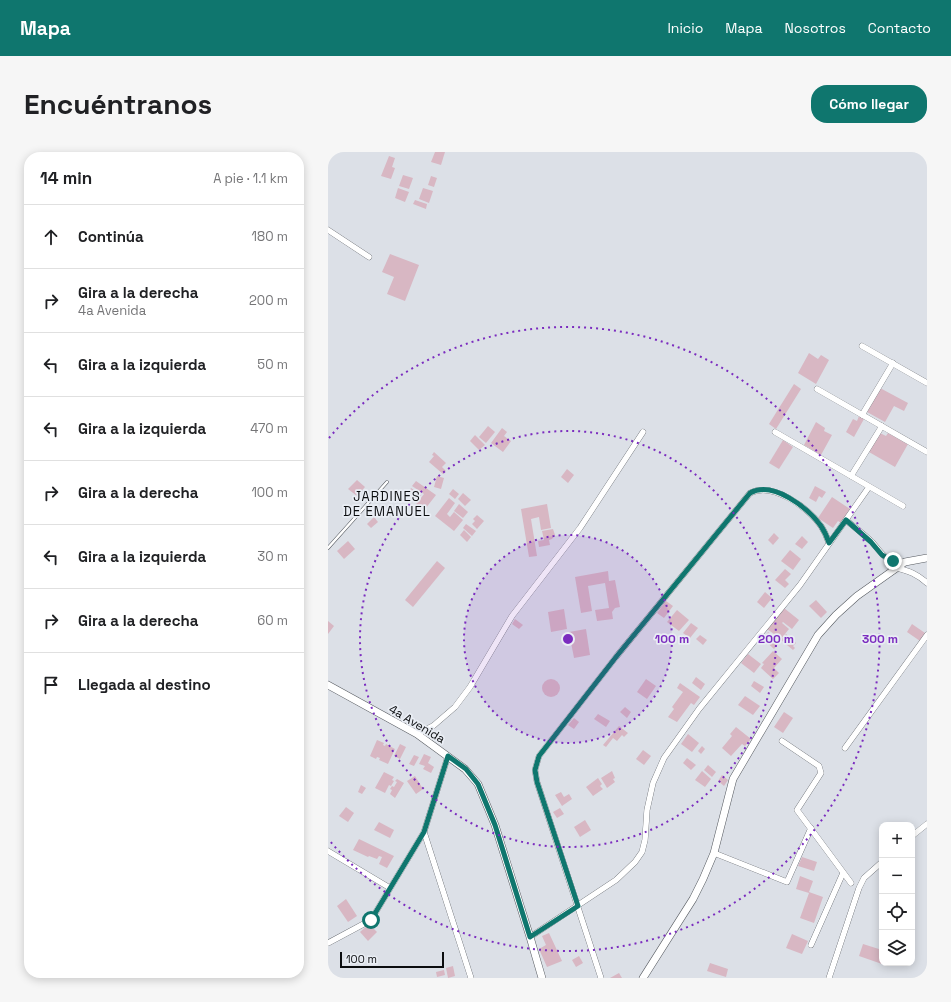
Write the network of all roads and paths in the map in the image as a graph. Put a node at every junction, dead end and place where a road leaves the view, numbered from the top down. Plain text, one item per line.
1 (328, 230) edge
2 (369, 257) dead end
3 (862, 346) dead end
4 (893, 363) junction
5 (927, 383) edge
6 (817, 389) dead end
7 (862, 415) junction
8 (882, 426) junction
9 (643, 432) dead end
10 (775, 432) dead end
11 (927, 452) edge
12 (851, 476) junction
13 (387, 482) dead end
14 (869, 487) junction
15 (903, 506) dead end
16 (846, 520) junction
17 (829, 543) junction
18 (328, 548) edge
19 (927, 558) edge
20 (905, 562) junction
21 (897, 568) junction
22 (927, 583) edge
23 (927, 634) edge
24 (328, 685) edge
25 (417, 734) junction
26 (782, 741) dead end
27 (845, 748) dead end
28 (448, 756) junction
29 (927, 824) edge
30 (810, 828) junction
31 (424, 832) junction
32 (915, 834) edge
33 (328, 850) edge
34 (714, 853) junction
35 (879, 865) edge
36 (843, 873) junction
37 (850, 883) dead end
38 (390, 888) junction
39 (578, 906) junction
40 (530, 937) junction
41 (328, 943) edge
42 (812, 945) dead end
43 (472, 978) edge
44 (542, 978) edge
45 (601, 978) edge
46 (643, 978) edge
47 (829, 978) edge

1 - 2 street
3 - 4 street
4 - 5 street
4 - 7 street
6 - 7 street
7 - 8 street
8 - 11 street
8 - 12 street
9 - 25 street
10 - 12 street
12 - 14 street
13 - 18 lane
14 - 15 street
14 - 16 street
16 - 17 street
16 - 20 street
17 - 39 street
17 - 39 street
19 - 20 street
20 - 21 street
21 - 22 street
21 - 34 street
23 - 27 street
24 - 25 street, 4a Avenida
25 - 28 street, 4a Avenida
26 - 30 street
28 - 31 street
28 - 40 street, 4a Avenida
29 - 32 street
30 - 34 street
30 - 36 street
31 - 38 street
31 - 43 street
33 - 38 street
34 - 46 street
35 - 47 street
36 - 37 street
36 - 42 street
38 - 41 street
39 - 40 street
39 - 45 street
40 - 44 street, 4a Avenida

